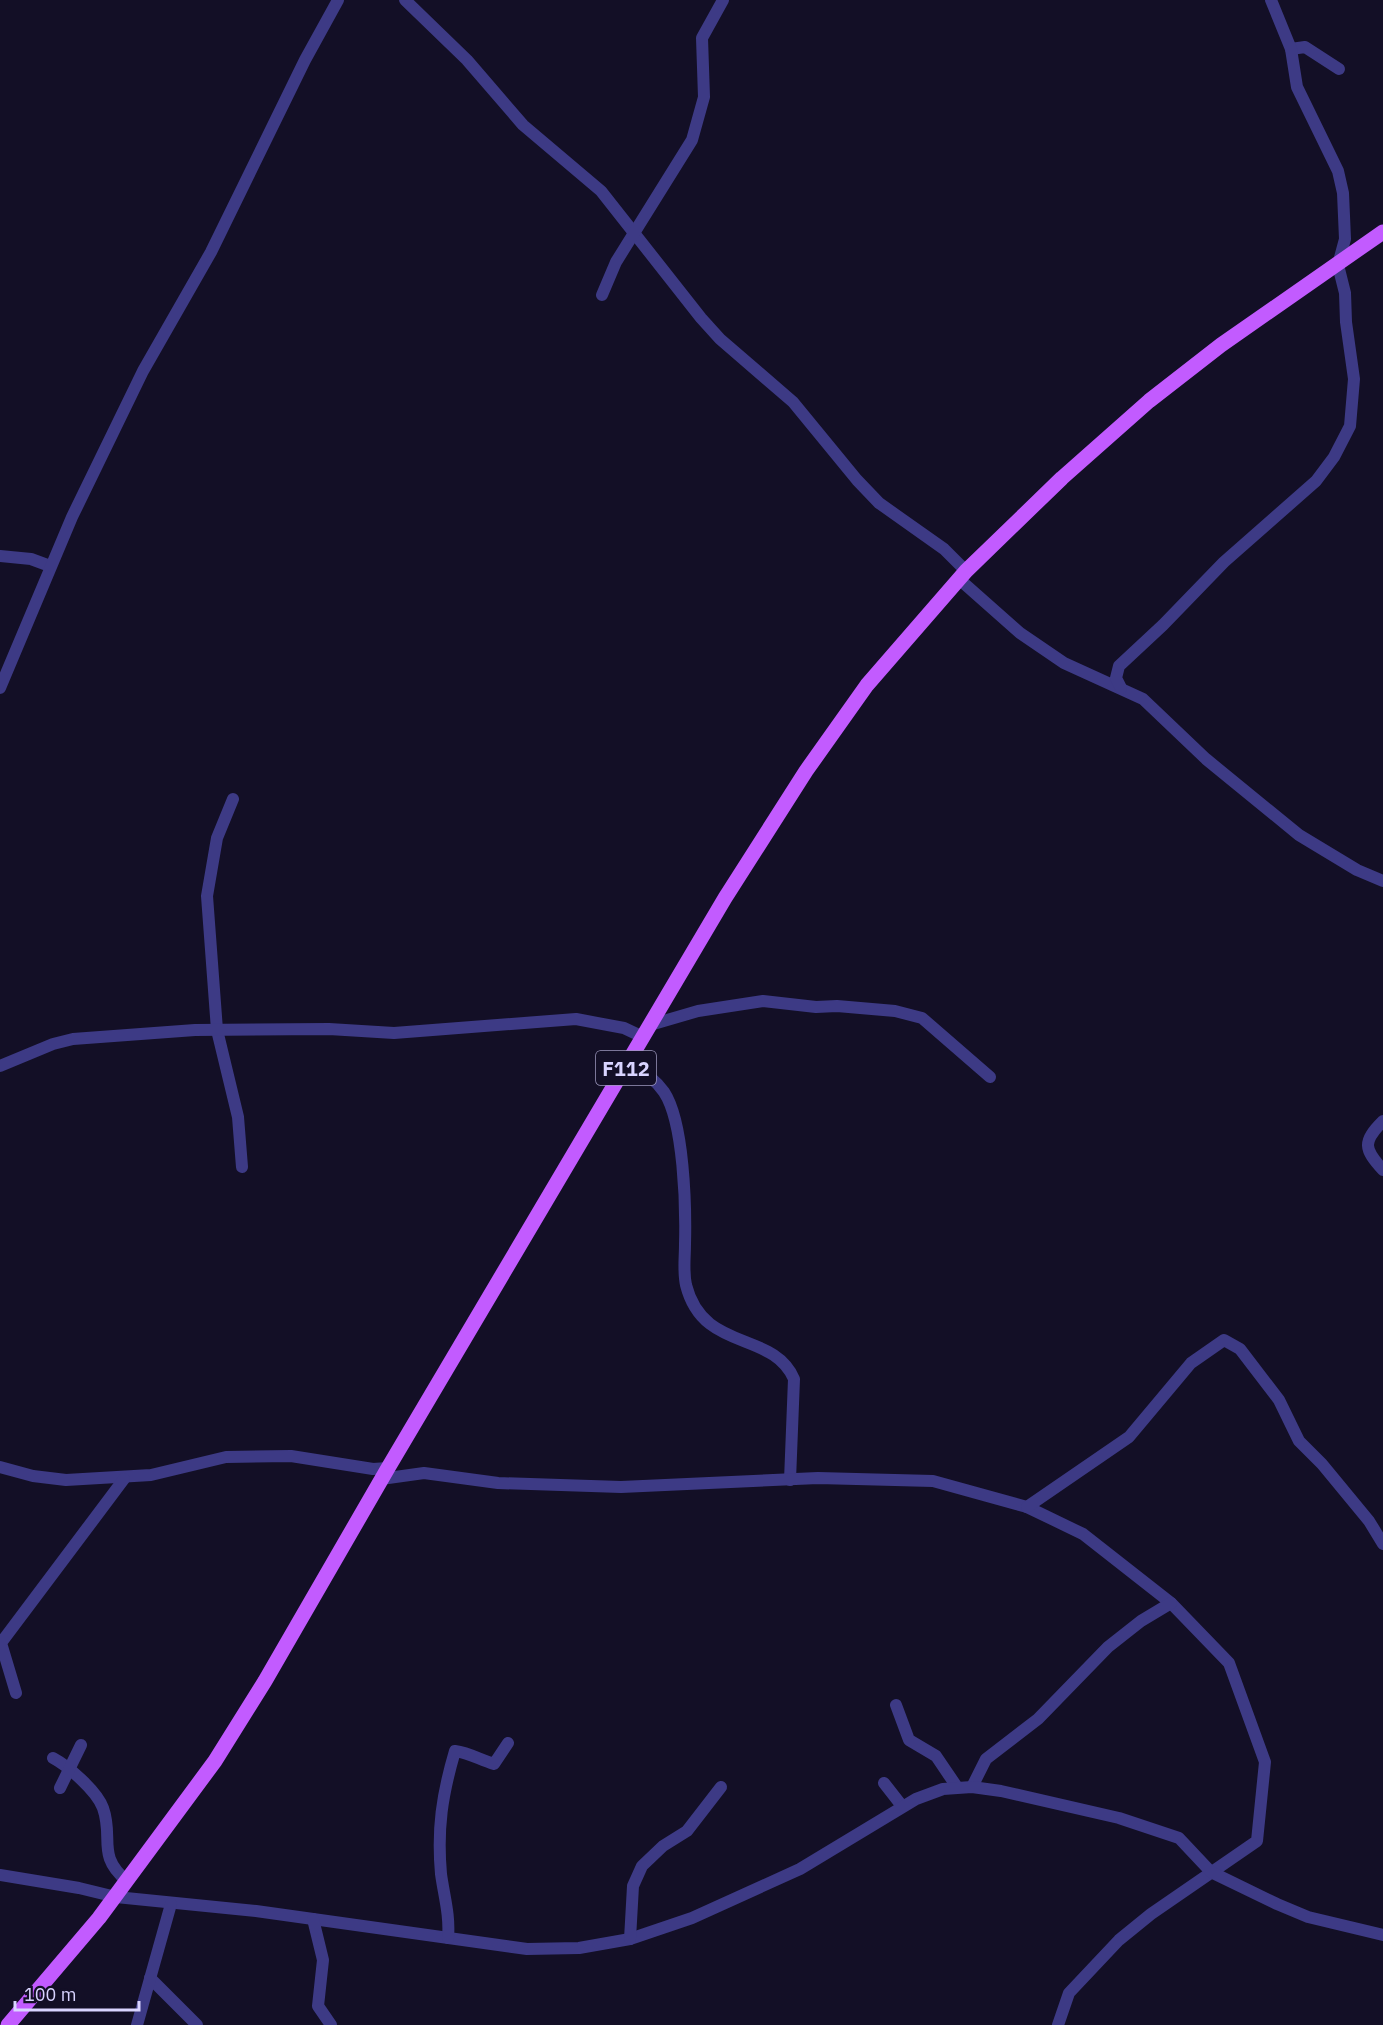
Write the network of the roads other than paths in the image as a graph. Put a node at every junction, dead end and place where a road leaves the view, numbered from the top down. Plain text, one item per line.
1 (338, 0) edge
2 (405, 0) edge
3 (723, 0) edge
4 (1271, 0) edge
5 (1291, 50) junction
6 (1340, 69) dead end
7 (1383, 232) edge
8 (634, 236) junction
9 (1346, 239) junction
10 (1360, 249) junction
11 (1338, 265) junction
12 (602, 295) dead end
13 (0, 556) edge
14 (50, 566) junction
15 (962, 575) junction
16 (1119, 666) junction
17 (1091, 675) junction
18 (0, 688) edge
19 (1121, 688) junction
20 (233, 799) dead end
21 (1383, 881) edge
22 (217, 1030) junction
23 (647, 1031) junction
24 (629, 1063) junction
25 (0, 1066) edge
26 (990, 1077) dead end
27 (1383, 1121) edge
28 (242, 1167) dead end
29 (1383, 1170) edge
30 (0, 1467) edge
31 (385, 1473) junction
32 (124, 1479) junction
33 (790, 1480) junction
34 (1027, 1507) junction
35 (1383, 1544) edge
36 (1171, 1603) junction
37 (16, 1694) dead end
38 (896, 1705) dead end
39 (508, 1743) dead end
40 (81, 1745) dead end
41 (53, 1758) dead end
42 (69, 1767) junction
43 (884, 1783) dead end
44 (721, 1787) dead end
45 (957, 1787) junction
46 (972, 1787) junction
47 (60, 1788) dead end
48 (902, 1806) junction
49 (1211, 1872) junction
50 (0, 1875) edge
51 (127, 1881) junction
52 (116, 1897) junction
53 (171, 1904) junction
54 (313, 1919) junction
55 (1383, 1935) edge
56 (448, 1938) junction
57 (630, 1939) junction
58 (150, 1978) junction
59 (8, 2025) edge
60 (137, 2025) edge
61 (197, 2025) edge
62 (331, 2025) edge
63 (1058, 2025) edge

1 - 14 street
2 - 8 street
3 - 8 street
4 - 5 street
5 - 6 street
5 - 9 street
7 - 10 main road, F112
8 - 12 street
8 - 15 street
9 - 10 street
9 - 11 street
10 - 11 main road, F112
11 - 15 main road, F112
11 - 16 street
13 - 14 street
14 - 18 street
15 - 17 street
15 - 23 main road, F112
16 - 17 street
16 - 19 street
17 - 19 street
19 - 21 street
20 - 22 street
22 - 23 street
22 - 25 street
22 - 28 street
23 - 24 main road, F112
23 - 26 street
24 - 31 main road, F112
24 - 33 street
27 - 29 street
30 - 32 street
31 - 32 street
31 - 33 street
31 - 51 main road, F112
32 - 37 street
33 - 34 street
34 - 35 street
34 - 36 street
36 - 46 street
36 - 49 street
38 - 45 street
39 - 56 street
40 - 42 street
41 - 42 street
42 - 47 street
42 - 51 street
43 - 48 street
44 - 57 street
45 - 46 street
45 - 48 street
46 - 49 street
48 - 57 street
49 - 55 street
49 - 63 street
50 - 52 street
51 - 52 main road, F112
52 - 53 street
52 - 59 main road, F112
53 - 54 street
53 - 58 street
54 - 56 street
54 - 62 street
56 - 57 street
58 - 60 street
58 - 61 street

